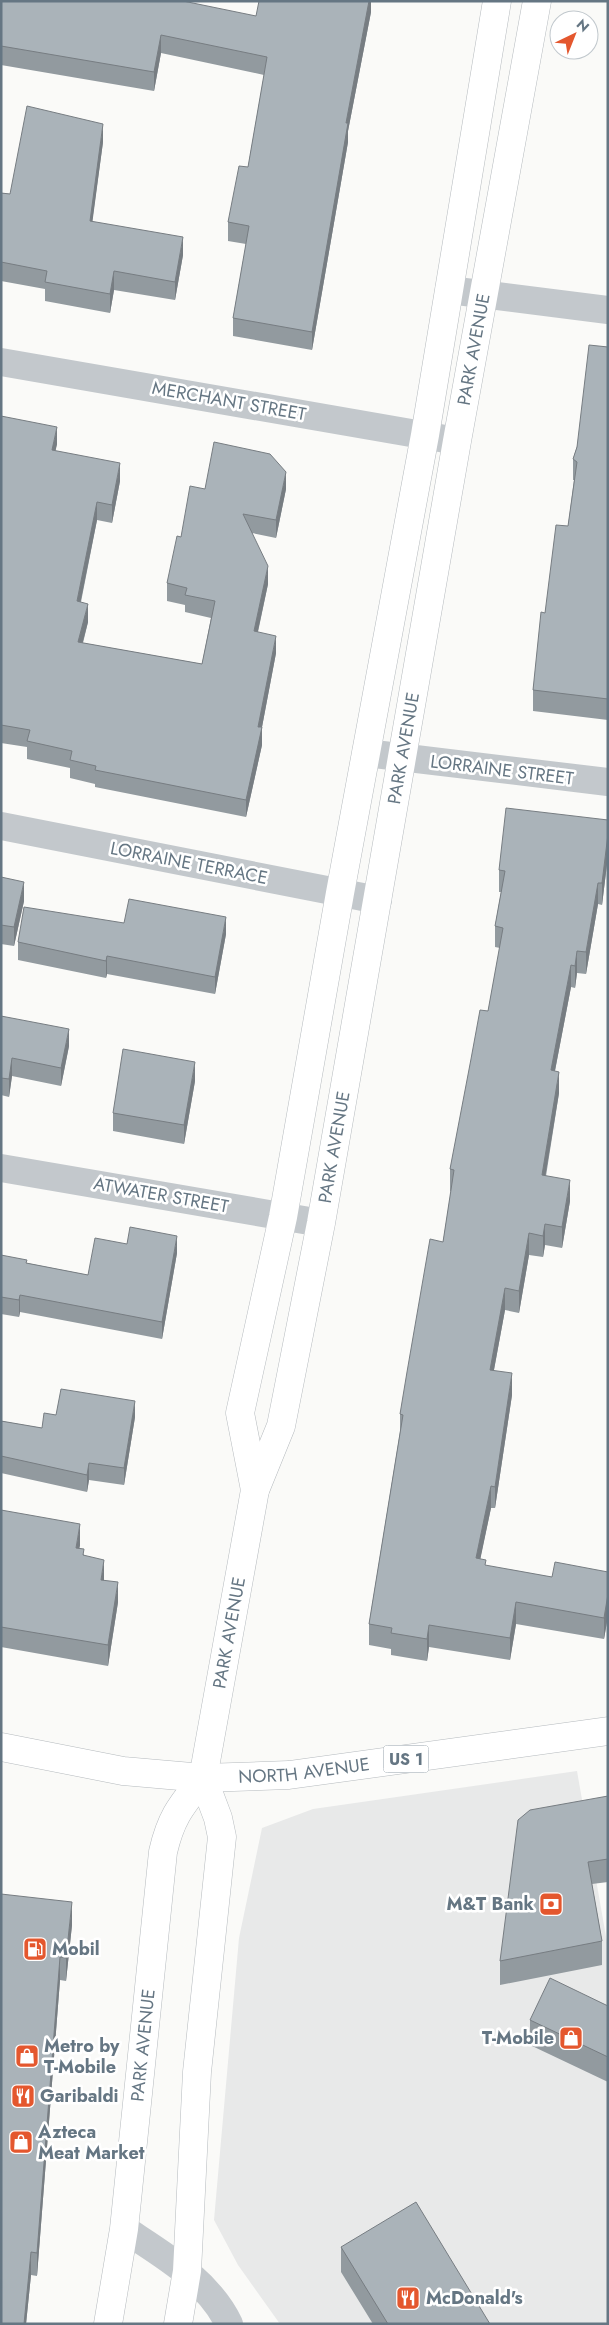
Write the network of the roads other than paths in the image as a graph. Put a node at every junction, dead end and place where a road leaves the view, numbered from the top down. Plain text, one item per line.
1 (497, 1) edge
2 (537, 1) edge
3 (449, 290) junction
4 (485, 295) junction
5 (608, 310) edge
6 (1, 362) edge
7 (425, 435) junction
8 (457, 441) junction
9 (366, 753) junction
10 (403, 758) junction
11 (608, 782) edge
12 (1, 826) edge
13 (340, 893) junction
14 (378, 900) junction
15 (1, 1168) edge
16 (282, 1217) junction
17 (321, 1223) junction
18 (255, 1490) junction
19 (608, 1731) edge
20 (1, 1747) edge
21 (203, 1778) junction
22 (124, 2229) junction
23 (187, 2271) junction
24 (108, 2324) edge
25 (178, 2324) edge
26 (230, 2324) edge

1 - 3 main road, PARK AVENUE
2 - 4 main road, PARK AVENUE
3 - 4 street
3 - 7 main road, PARK AVENUE
4 - 5 street
4 - 8 main road, PARK AVENUE
6 - 7 street, MERCHANT STREET
7 - 8 street, MERCHANT STREET
7 - 9 main road, PARK AVENUE
8 - 10 main road, PARK AVENUE
9 - 10 street, LORRAINE STREET
9 - 13 main road, PARK AVENUE
10 - 11 street, LORRAINE STREET
10 - 14 main road, PARK AVENUE
12 - 13 street, LORRAINE TERRACE
13 - 14 street, LORRAINE TERRACE
13 - 16 main road, PARK AVENUE
14 - 17 main road, PARK AVENUE
15 - 16 street, ATWATER STREET
16 - 17 street, ATWATER STREET
16 - 18 main road, PARK AVENUE
17 - 18 main road, PARK AVENUE
18 - 21 main road, PARK AVENUE
19 - 21 main road, NORTH AVENUE / US 1
20 - 21 main road, NORTH AVENUE / US 1
21 - 22 main road, PARK AVENUE
21 - 23 main road
22 - 23 street
22 - 24 main road, PARK AVENUE
23 - 25 main road
23 - 26 street

